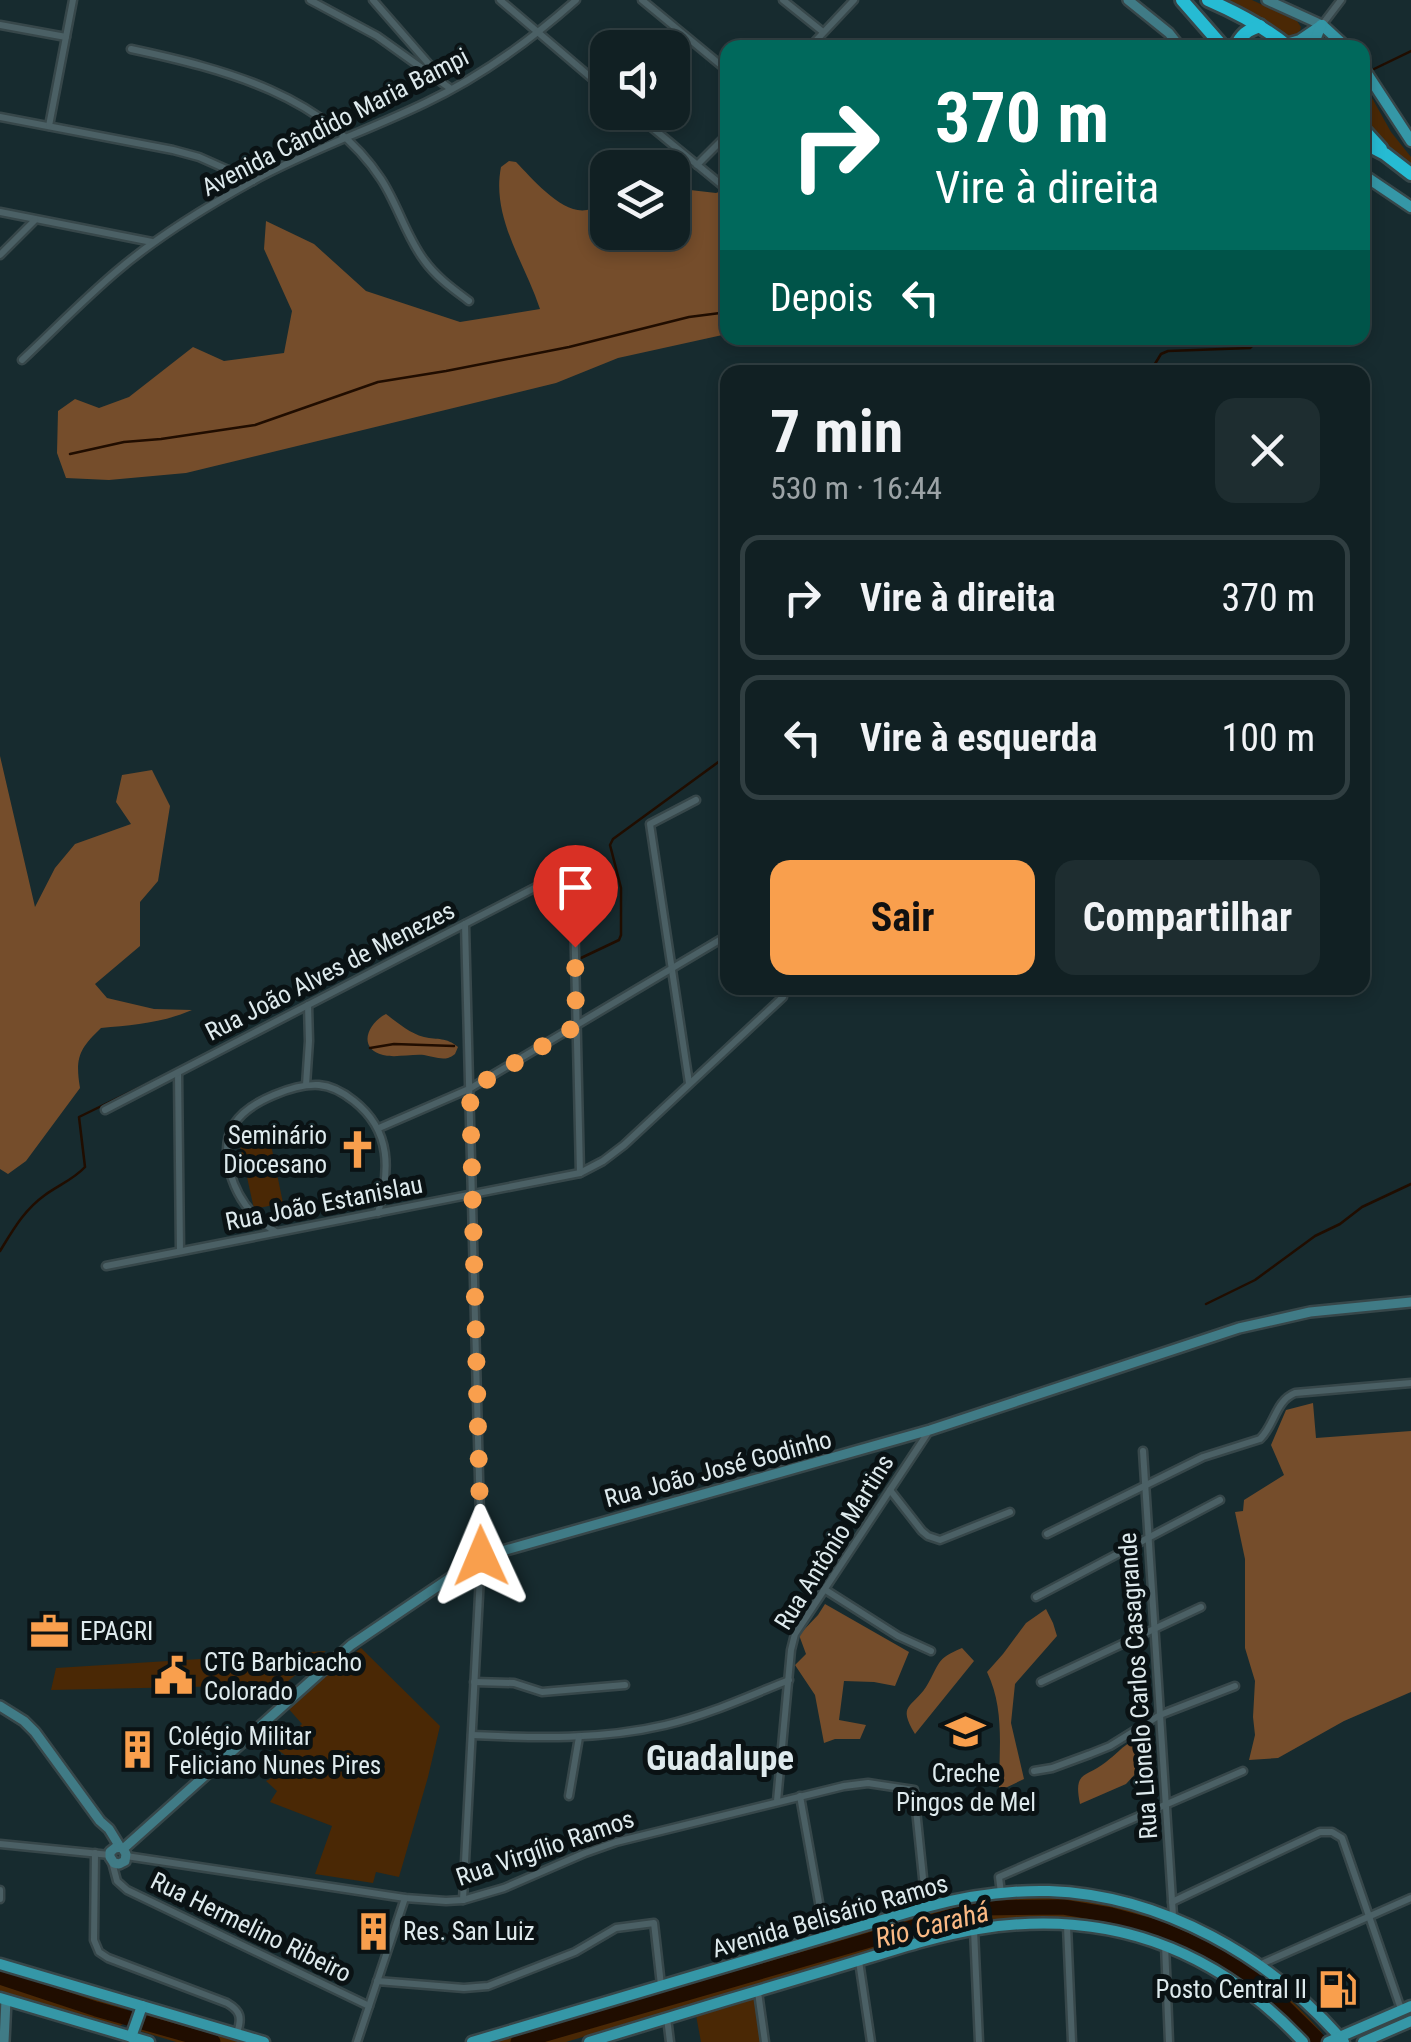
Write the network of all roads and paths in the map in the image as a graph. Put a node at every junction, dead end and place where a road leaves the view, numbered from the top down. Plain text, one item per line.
1 (73, 0) edge
2 (310, 0) edge
3 (373, 0) edge
4 (500, 0) edge
5 (576, 0) edge
6 (642, 0) edge
7 (783, 0) edge
8 (854, 0) edge
9 (1128, 0) edge
10 (1182, 0) edge
11 (1208, 0) edge
12 (1267, 0) edge
13 (1340, 0) edge
14 (1322, 24) junction
15 (0, 25) edge
16 (1260, 26) junction
17 (823, 32) junction
18 (536, 33) junction
19 (66, 37) junction
20 (816, 40) edge
21 (1175, 40) edge
22 (1217, 40) edge
23 (1239, 40) edge
24 (1280, 40) edge
25 (1300, 40) edge
26 (1315, 40) edge
27 (1339, 40) edge
28 (131, 50) dead end
29 (720, 64) edge
30 (590, 77) edge
31 (1370, 78) edge
32 (451, 89) junction
33 (0, 118) edge
34 (48, 126) junction
35 (654, 130) edge
36 (344, 136) junction
37 (1370, 137) edge
38 (1411, 141) edge
39 (720, 142) edge
40 (1370, 146) edge
41 (1386, 154) junction
42 (697, 166) junction
43 (1411, 174) edge
44 (1370, 179) edge
45 (253, 181) junction
46 (720, 184) edge
47 (1411, 207) edge
48 (0, 212) edge
49 (36, 219) junction
50 (153, 242) junction
51 (0, 254) edge
52 (469, 301) dead end
53 (22, 360) dead end
54 (696, 800) dead end
55 (465, 924) junction
56 (720, 940) edge
57 (672, 968) junction
58 (783, 997) dead end
59 (308, 1005) junction
60 (576, 1026) junction
61 (178, 1072) junction
62 (689, 1084) junction
63 (306, 1085) junction
64 (470, 1090) junction
65 (105, 1110) dead end
66 (378, 1128) junction
67 (580, 1173) junction
68 (472, 1195) junction
69 (378, 1213) junction
70 (277, 1233) junction
71 (180, 1251) junction
72 (106, 1266) dead end
73 (1411, 1302) edge
74 (1411, 1383) edge
75 (930, 1430) junction
76 (1143, 1451) dead end
77 (1145, 1486) junction
78 (890, 1490) junction
79 (1220, 1500) dead end
80 (1010, 1512) dead end
81 (1047, 1534) dead end
82 (1148, 1538) junction
83 (481, 1556) junction
84 (824, 1589) junction
85 (1036, 1597) dead end
86 (1201, 1606) dead end
87 (1154, 1628) junction
88 (931, 1651) dead end
89 (789, 1680) junction
90 (474, 1682) junction
91 (1041, 1682) dead end
92 (625, 1685) dead end
93 (1235, 1686) dead end
94 (0, 1706) edge
95 (1160, 1715) junction
96 (472, 1735) junction
97 (580, 1737) junction
98 (1034, 1771) dead end
99 (1243, 1772) dead end
100 (569, 1796) dead end
101 (800, 1796) junction
102 (777, 1802) junction
103 (1166, 1805) junction
104 (0, 1844) edge
105 (95, 1853) junction
106 (118, 1855) junction
107 (0, 1890) edge
108 (1000, 1893) junction
109 (405, 1898) junction
110 (1411, 1898) edge
111 (0, 1899) edge
112 (463, 1900) junction
113 (1172, 1902) junction
114 (926, 1906) junction
115 (1369, 1917) junction
116 (1173, 1918) junction
117 (1068, 1926) junction
118 (974, 1930) junction
119 (824, 1936) junction
120 (1165, 1945) junction
121 (859, 1961) junction
122 (0, 1964) edge
123 (1259, 1965) junction
124 (378, 1981) junction
125 (662, 1986) junction
126 (758, 1990) junction
127 (3, 1999) edge
128 (369, 2006) junction
129 (1406, 2008) edge
130 (141, 2010) junction
131 (666, 2018) junction
132 (1411, 2021) edge
133 (107, 2030) junction
134 (236, 2034) junction
135 (130, 2038) edge
136 (1336, 2040) edge
137 (594, 2041) edge
138 (4, 2042) edge
139 (112, 2042) edge
140 (147, 2042) edge
141 (264, 2042) edge
142 (358, 2042) edge
143 (472, 2042) edge
144 (670, 2042) edge
145 (765, 2042) edge
146 (870, 2042) edge
147 (979, 2042) edge
148 (1072, 2042) edge
149 (1169, 2042) edge
150 (1302, 2042) edge
151 (1363, 2042) edge

1 - 19 street
2 - 32 street
3 - 32 street
4 - 18 street
5 - 18 street, Avenida Cândido Maria Bampi
6 - 29 street
7 - 17 street
8 - 17 street
9 - 21 street
10 - 22 highway
11 - 16 highway
12 - 14 street
13 - 14 street
14 - 25 main road
14 - 26 main road
14 - 27 main road
15 - 19 street
16 - 23 highway
16 - 24 highway
17 - 20 street
18 - 30 street
18 - 32 street, Avenida Cândido Maria Bampi
19 - 34 street
28 - 36 street
31 - 38 main road
32 - 36 street, Avenida Cândido Maria Bampi
33 - 34 street
34 - 45 street
35 - 42 street
36 - 45 street, Avenida Cândido Maria Bampi
36 - 52 street
37 - 41 highway
39 - 42 street
40 - 41 highway
41 - 43 highway
42 - 46 street
44 - 47 main road
45 - 50 street, Avenida Cândido Maria Bampi
48 - 49 street
49 - 50 street
49 - 51 street
50 - 53 street, Avenida Cândido Maria Bampi
54 - 57 street
55 - 59 street, Rua João Alves de Menezes
55 - 60 street, Rua João Alves de Menezes
55 - 64 street
56 - 57 street
57 - 60 street
57 - 62 street
58 - 62 street, Rua João Estanislau
59 - 61 street, Rua João Alves de Menezes
59 - 63 street
60 - 64 street
60 - 67 street
61 - 65 street, Rua João Alves de Menezes
61 - 71 street
62 - 67 street, Rua João Estanislau
63 - 66 street
63 - 70 street
64 - 66 street
64 - 68 street
66 - 69 street
67 - 68 street, Rua João Estanislau
68 - 69 street, Rua João Estanislau
68 - 83 street
69 - 70 street, Rua João Estanislau
70 - 71 street, Rua João Estanislau
71 - 72 street, Rua João Estanislau
73 - 75 street, Rua João José Godinho
74 - 77 street
75 - 78 street, Rua Antônio Martins
75 - 83 street, Rua João José Godinho
76 - 77 street, Rua Lionelo Carlos Casagrande
77 - 81 street
77 - 82 street, Rua Lionelo Carlos Casagrande
78 - 80 street
78 - 84 street, Rua Antônio Martins
79 - 82 street
82 - 85 street
82 - 87 street, Rua Lionelo Carlos Casagrande
83 - 90 street
83 - 106 street, Rua João José Godinho
84 - 88 street
84 - 89 street, Rua Antônio Martins
86 - 87 street
87 - 91 street
87 - 95 street, Rua Lionelo Carlos Casagrande
89 - 97 street
89 - 102 street, Rua Antônio Martins
90 - 92 street
90 - 96 street
93 - 95 street
94 - 106 street
95 - 98 street
95 - 103 street, Rua Lionelo Carlos Casagrande
96 - 97 street
96 - 112 street
97 - 100 street
99 - 103 street
101 - 102 street, Rua Virgílio Ramos
101 - 114 street, Rua Virgílio Ramos
101 - 119 street
102 - 112 street, Rua Virgílio Ramos
103 - 108 street
103 - 113 street, Rua Lionelo Carlos Casagrande
104 - 105 street, Rua Virgílio Ramos
105 - 106 street, Rua Virgílio Ramos
105 - 134 street
106 - 109 street, Rua Virgílio Ramos
106 - 128 street, Rua Hermelino Ribeiro
107 - 111 street
108 - 114 main road, Avenida Belisário Ramos
108 - 116 main road, Avenida Belisário Ramos
109 - 112 street, Rua Virgílio Ramos
109 - 124 street
110 - 115 street
113 - 115 street
113 - 116 street, Rua Lionelo Carlos Casagrande
114 - 119 main road, Avenida Belisário Ramos
115 - 123 street
115 - 129 street
116 - 123 main road, Avenida Belisário Ramos
117 - 118 main road, Avenida Belisário Ramos
117 - 120 main road, Avenida Belisário Ramos
117 - 148 street
118 - 121 main road, Avenida Belisário Ramos
118 - 147 street
119 - 125 main road, Avenida Belisário Ramos
120 - 149 street
120 - 150 main road, Avenida Belisário Ramos
121 - 126 main road, Avenida Belisário Ramos
121 - 146 street
122 - 130 main road
123 - 136 main road, Avenida Belisário Ramos
124 - 125 street
124 - 128 street
125 - 143 main road, Avenida Belisário Ramos
126 - 131 main road, Avenida Belisário Ramos
126 - 145 street
127 - 133 main road
127 - 138 street
128 - 142 street
129 - 136 main road
130 - 134 main road
130 - 135 main road
131 - 137 main road, Avenida Belisário Ramos
131 - 144 street
132 - 151 main road
133 - 135 main road
133 - 139 main road
134 - 141 main road
135 - 140 main road

